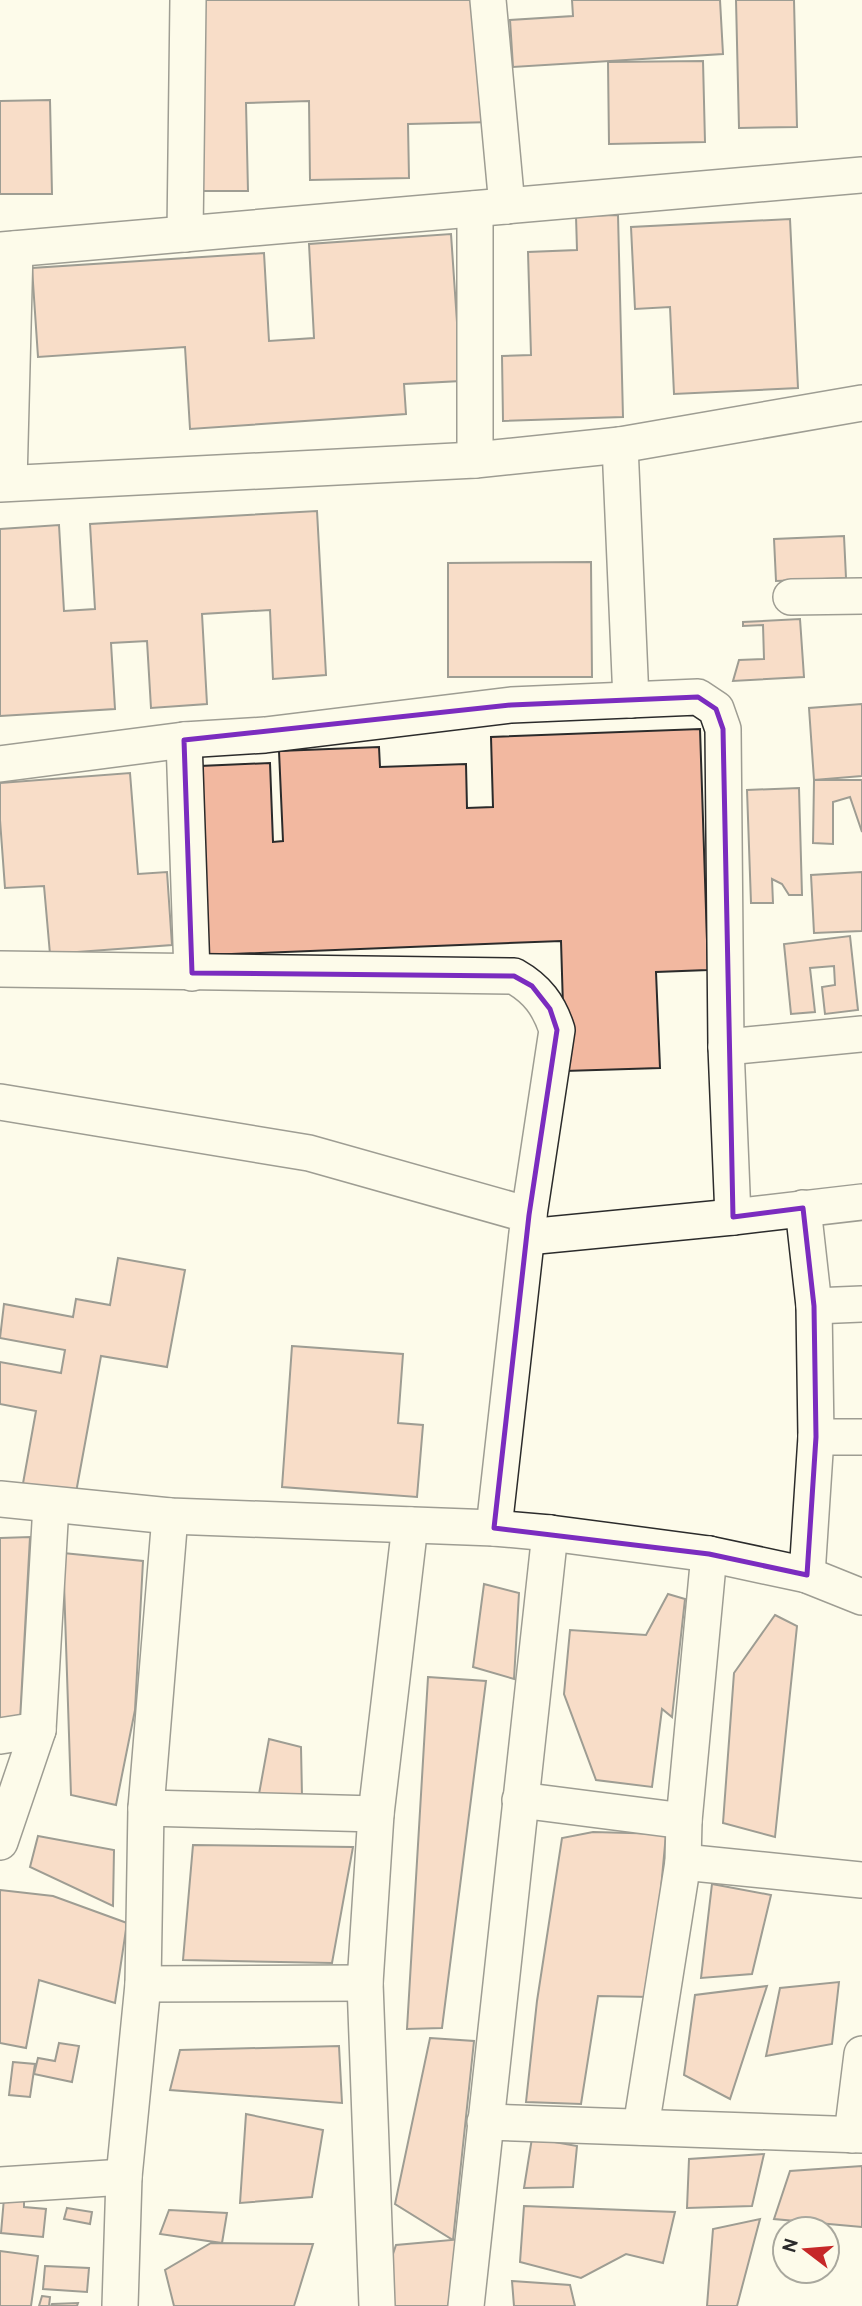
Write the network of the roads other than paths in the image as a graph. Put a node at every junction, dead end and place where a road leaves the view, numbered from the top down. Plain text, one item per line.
1 (188, 0) edge
2 (488, 0) edge
3 (862, 175) edge
4 (491, 207) junction
5 (185, 234) junction
6 (8, 250) edge
7 (862, 403) edge
8 (620, 445) junction
9 (475, 460) junction
10 (5, 484) edge
11 (862, 596) edge
12 (791, 597) dead end
13 (631, 700) junction
14 (184, 740) junction
15 (0, 764) edge
16 (0, 969) edge
17 (192, 973) junction
18 (862, 1034) edge
19 (726, 1047) junction
20 (0, 1102) edge
21 (862, 1202) edge
22 (803, 1208) junction
23 (733, 1217) junction
24 (528, 1226) junction
25 (862, 1304) edge
26 (814, 1306) junction
27 (816, 1437) junction
28 (862, 1437) edge
29 (0, 1499) edge
30 (51, 1505) junction
31 (170, 1517) junction
32 (410, 1525) junction
33 (494, 1528) junction
34 (550, 1533) junction
35 (709, 1554) junction
36 (807, 1575) junction
37 (862, 1597) edge
38 (38, 1730) junction
39 (0, 1736) edge
40 (520, 1800) junction
41 (146, 1808) junction
42 (376, 1814) junction
43 (684, 1821) junction
44 (0, 1842) edge
45 (683, 1862) junction
46 (862, 1880) edge
47 (365, 1983) junction
48 (143, 1984) junction
49 (862, 2054) edge
50 (485, 2122) junction
51 (641, 2127) junction
52 (857, 2135) edge
53 (124, 2177) junction
54 (0, 2185) edge
55 (120, 2306) edge
56 (377, 2306) edge
57 (466, 2306) edge

1 - 5 street
2 - 4 street
3 - 4 street
4 - 5 street
4 - 9 street
5 - 6 street
6 - 10 street
7 - 8 street
8 - 9 street
8 - 13 street
9 - 10 street
11 - 12 street
13 - 14 street
13 - 19 street
14 - 15 street
14 - 17 street
16 - 17 street
17 - 24 street
18 - 19 street
19 - 23 street
20 - 24 street
21 - 22 street
22 - 23 street
22 - 26 street
23 - 24 street
24 - 33 street
25 - 26 street
26 - 27 street
27 - 28 street
27 - 36 street
29 - 30 street
30 - 31 street
30 - 38 street
31 - 32 street
31 - 41 street
32 - 33 street
32 - 42 street
33 - 34 street
34 - 35 street
34 - 40 street
35 - 36 street
35 - 43 street
36 - 37 street
38 - 39 street
38 - 44 street
40 - 43 street
40 - 50 street
41 - 42 street
41 - 48 street
42 - 47 street
43 - 45 street
45 - 46 street
45 - 51 street
47 - 48 street
47 - 56 street
48 - 53 street
49 - 52 street
50 - 51 street
50 - 57 street
51 - 52 street
53 - 54 street
53 - 55 street

